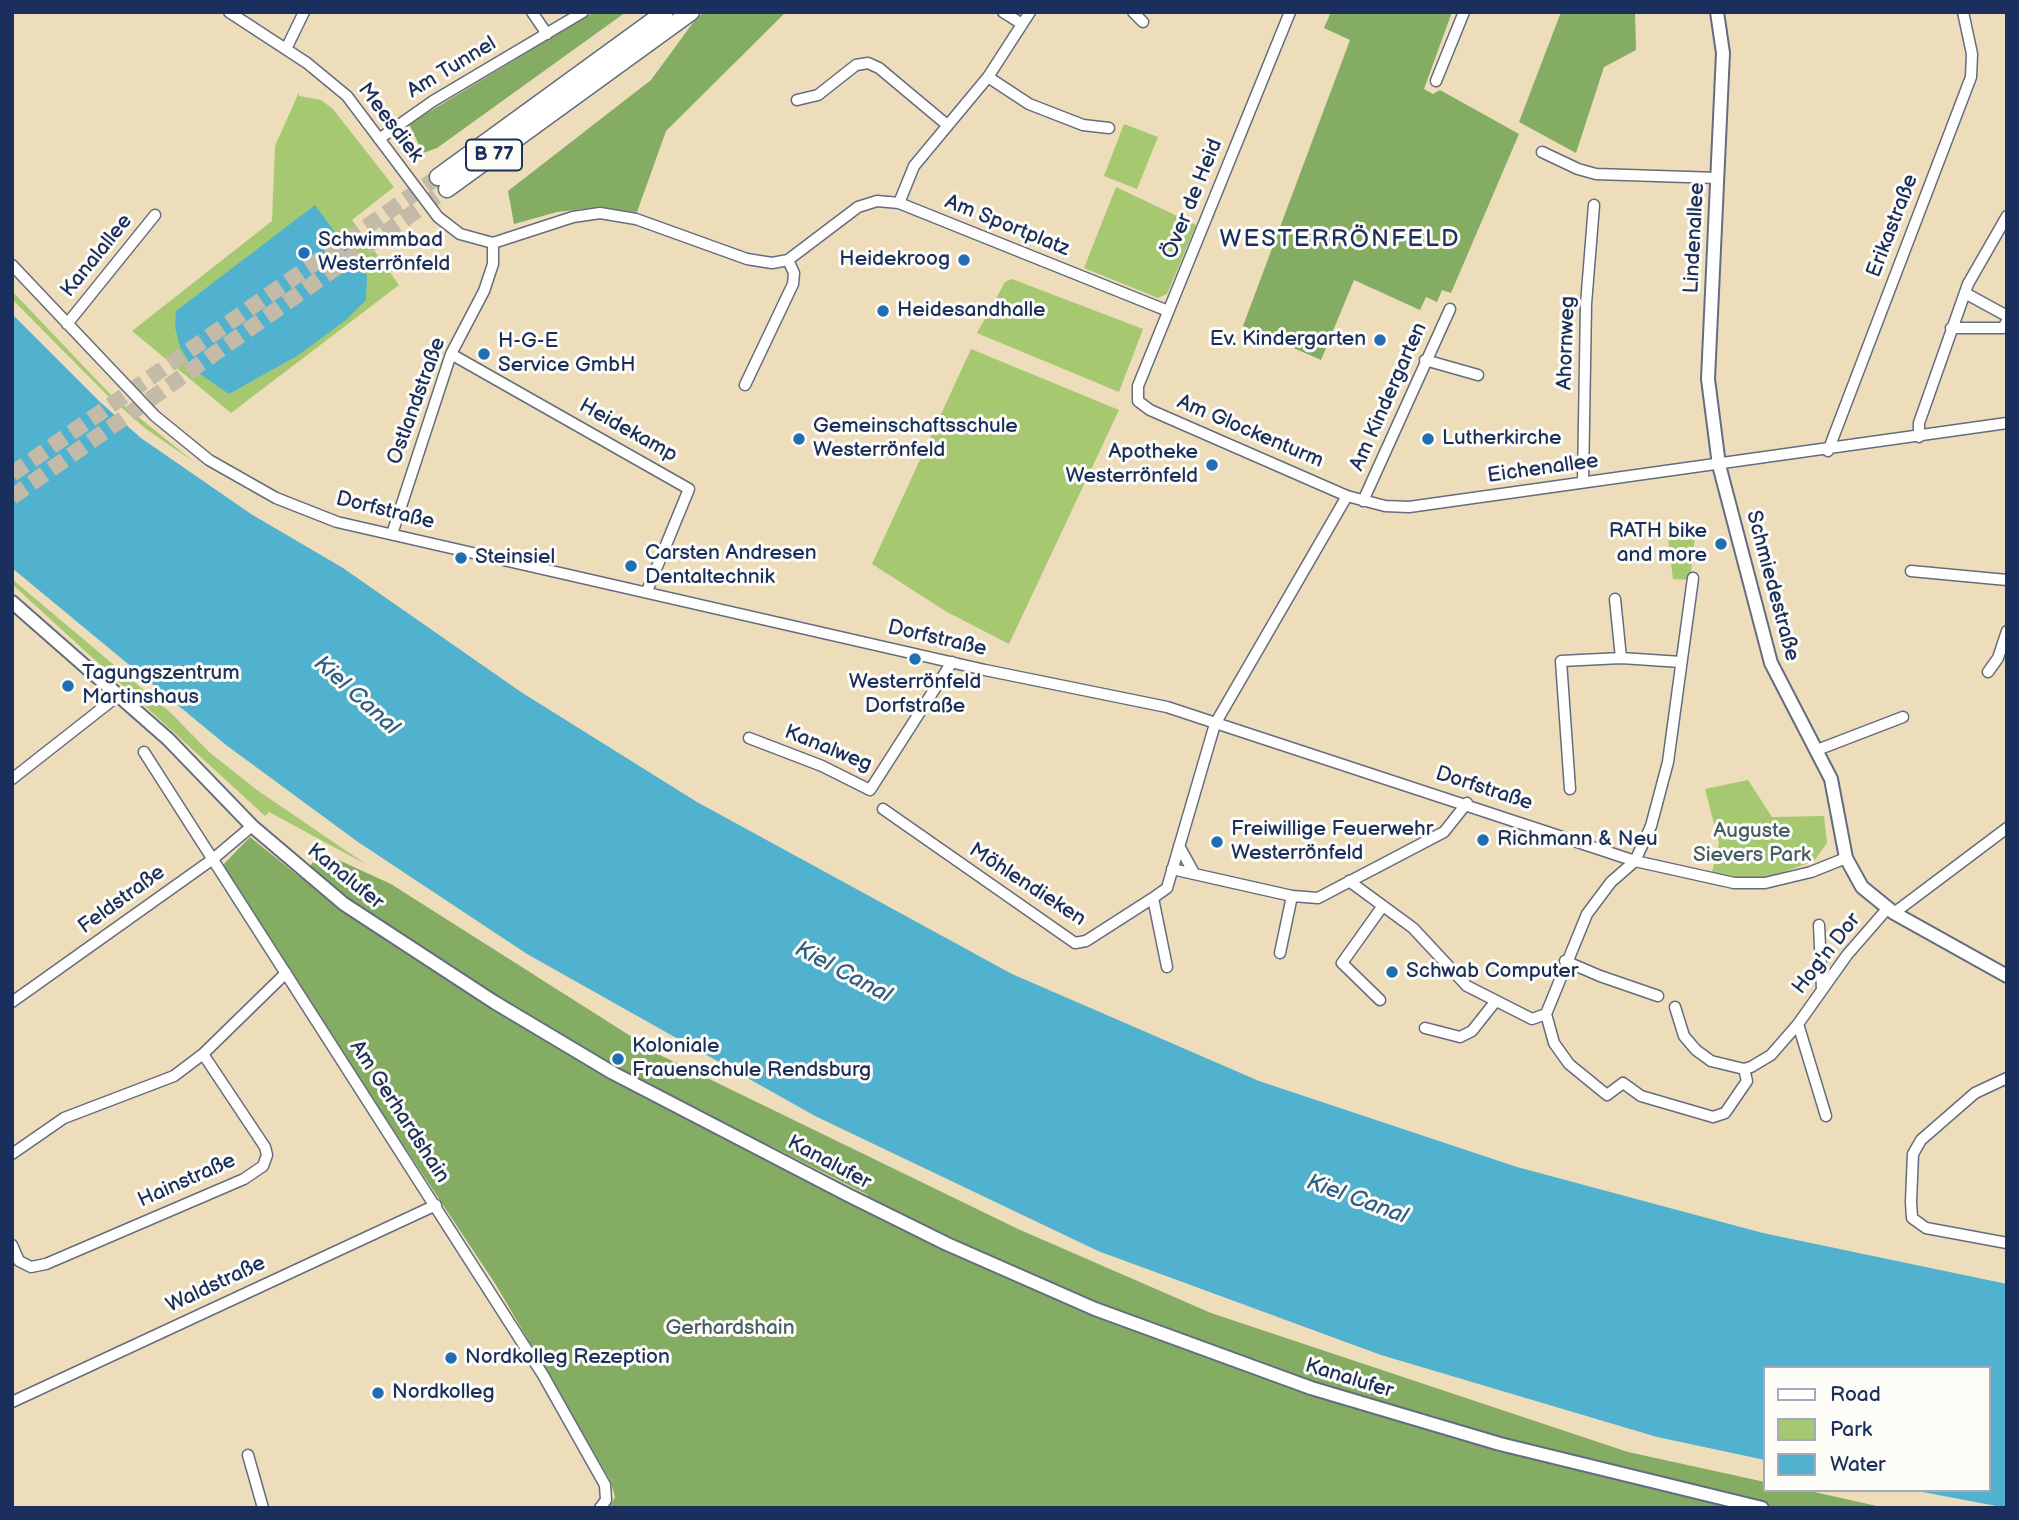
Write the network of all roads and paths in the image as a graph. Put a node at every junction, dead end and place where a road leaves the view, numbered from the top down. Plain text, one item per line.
1 (229, 12) edge
2 (304, 12) edge
3 (532, 12) edge
4 (583, 12) edge
5 (665, 12) edge
6 (691, 12) edge
7 (1003, 12) edge
8 (1030, 12) edge
9 (1133, 12) edge
10 (1464, 12) edge
11 (1717, 12) edge
12 (1963, 12) edge
13 (1288, 13) edge
14 (1143, 22) dead end
15 (1023, 24) junction
16 (547, 34) junction
17 (286, 49) junction
18 (988, 76) junction
19 (1436, 81) dead end
20 (797, 100) dead end
21 (946, 124) junction
22 (1109, 128) dead end
23 (379, 139) junction
24 (1542, 152) dead end
25 (1718, 178) junction
26 (899, 203) junction
27 (1594, 205) dead end
28 (155, 215) dead end
29 (2007, 216) edge
30 (493, 243) junction
31 (788, 260) junction
32 (12, 265) edge
33 (1965, 293) junction
34 (1450, 309) dead end
35 (1168, 311) junction
36 (2007, 316) edge
37 (2007, 321) edge
38 (67, 324) junction
39 (1951, 328) junction
40 (452, 354) junction
41 (1425, 360) junction
42 (1478, 375) dead end
43 (745, 385) dead end
44 (1138, 401) joint
45 (2007, 423) edge
46 (1919, 437) junction
47 (1828, 451) junction
48 (1719, 465) junction
49 (1583, 482) junction
50 (1347, 496) junction
51 (1363, 501) junction
52 (392, 534) junction
53 (1912, 571) dead end
54 (1693, 578) dead end
55 (2007, 580) edge
56 (647, 591) junction
57 (1615, 599) dead end
58 (12, 602) edge
59 (2007, 631) edge
60 (1621, 658) junction
61 (952, 662) junction
62 (1681, 662) junction
63 (1988, 672) dead end
64 (119, 695) junction
65 (1903, 717) dead end
66 (1215, 724) junction
67 (749, 738) dead end
68 (1817, 750) junction
69 (144, 752) dead end
70 (12, 779) edge
71 (1570, 789) dead end
72 (1467, 803) junction
73 (883, 809) dead end
74 (252, 826) junction
75 (2007, 828) edge
76 (1179, 846) junction
77 (1846, 858) junction
78 (213, 859) junction
79 (1635, 860) junction
80 (1172, 869) junction
81 (1194, 873) junction
82 (1349, 881) junction
83 (1292, 895) junction
84 (1153, 898) junction
85 (1382, 906) junction
86 (1890, 911) junction
87 (1819, 925) dead end
88 (1280, 953) dead end
89 (1565, 961) junction
90 (1167, 967) dead end
91 (286, 973) junction
92 (2007, 976) edge
93 (1822, 989) junction
94 (1658, 996) dead end
95 (1380, 1000) dead end
96 (12, 1002) edge
97 (1495, 1002) junction
98 (1675, 1007) dead end
99 (1546, 1014) junction
100 (1798, 1024) junction
101 (1425, 1028) dead end
102 (204, 1054) junction
103 (1744, 1069) junction
104 (2007, 1078) edge
105 (1826, 1116) dead end
106 (12, 1154) edge
107 (436, 1205) junction
108 (2007, 1243) edge
109 (12, 1245) edge
110 (12, 1402) edge
111 (248, 1455) dead end
112 (603, 1504) edge
113 (263, 1508) edge
114 (1762, 1508) edge

1 - 17 street, Meesdiek
2 - 17 street
3 - 16 street
4 - 16 street, Am Tunnel
5 - 6 highway, B 77
7 - 15 street
8 - 15 street
9 - 14 street
10 - 19 street
11 - 25 street, Lindenallee
12 - 47 street, Erikastraße
13 - 35 street, Över de Heid
15 - 18 street
16 - 23 street, Am Tunnel
17 - 23 street, Meesdiek
18 - 21 street
18 - 22 street
20 - 21 street
21 - 26 street
23 - 30 street, Meesdiek
24 - 25 street
25 - 48 street, Lindenallee
26 - 31 street, Am Sportplatz
26 - 35 street, Am Sportplatz
27 - 49 street, Ahornweg
28 - 38 street, Kanalallee
29 - 33 street
30 - 31 street
30 - 40 street, Ostlandstraße
31 - 43 street
32 - 38 street, Kanalallee
33 - 36 street
33 - 39 street
34 - 41 street, Am Kindergarten
35 - 44 street, Över de Heid
37 - 39 street
38 - 52 street, Dorfstraße
39 - 46 street
40 - 52 street, Ostlandstraße
40 - 56 street, Heidekamp
41 - 42 street
41 - 51 street, Am Kindergarten
44 - 50 street, Am Glockenturm
45 - 46 street, Eichenallee
46 - 47 street, Eichenallee
47 - 48 street, Eichenallee
48 - 49 street, Eichenallee
48 - 68 street, Schmiedestraße
49 - 51 street, Eichenallee
50 - 51 street, Eichenallee
50 - 66 street
52 - 56 street, Dorfstraße
53 - 55 street
54 - 62 street
56 - 61 street, Dorfstraße
57 - 60 street
58 - 64 street, Kanalufer
59 - 63 street
60 - 62 street
60 - 71 street
61 - 66 street, Dorfstraße
61 - 67 street, Kanalweg
62 - 79 street
64 - 70 street
64 - 74 street, Kanalufer
65 - 68 street
66 - 72 street, Dorfstraße
66 - 76 street, Möhlendieken
68 - 77 street, Schmiedestraße
69 - 78 street, Am Gerhardshain
72 - 79 street, Dorfstraße
72 - 82 street
73 - 84 street, Möhlendieken
74 - 78 street, Feldstraße
74 - 114 street, Kanalufer
75 - 86 street, Hog'n Dor
76 - 80 street, Möhlendieken
76 - 81 street
77 - 79 street, Dorfstraße
77 - 86 street, Schmiedestraße
78 - 91 street, Am Gerhardshain
78 - 96 street, Feldstraße
79 - 89 street
80 - 81 street
80 - 84 street, Möhlendieken
81 - 83 street
82 - 83 street
82 - 85 street
83 - 88 street
84 - 90 street
85 - 95 street
85 - 97 street
86 - 92 street
86 - 93 street, Hog'n Dor
87 - 93 street
89 - 94 street
89 - 99 street
91 - 102 street
91 - 107 street, Am Gerhardshain
93 - 100 street, Hog'n Dor
97 - 99 street
97 - 101 street
98 - 103 street
99 - 103 street
100 - 103 street, Hog'n Dor
100 - 105 street, Hog'n Dor
102 - 106 street
102 - 109 street, Hainstraße
104 - 108 street
107 - 110 street, Waldstraße
107 - 112 street, Am Gerhardshain
111 - 113 street

